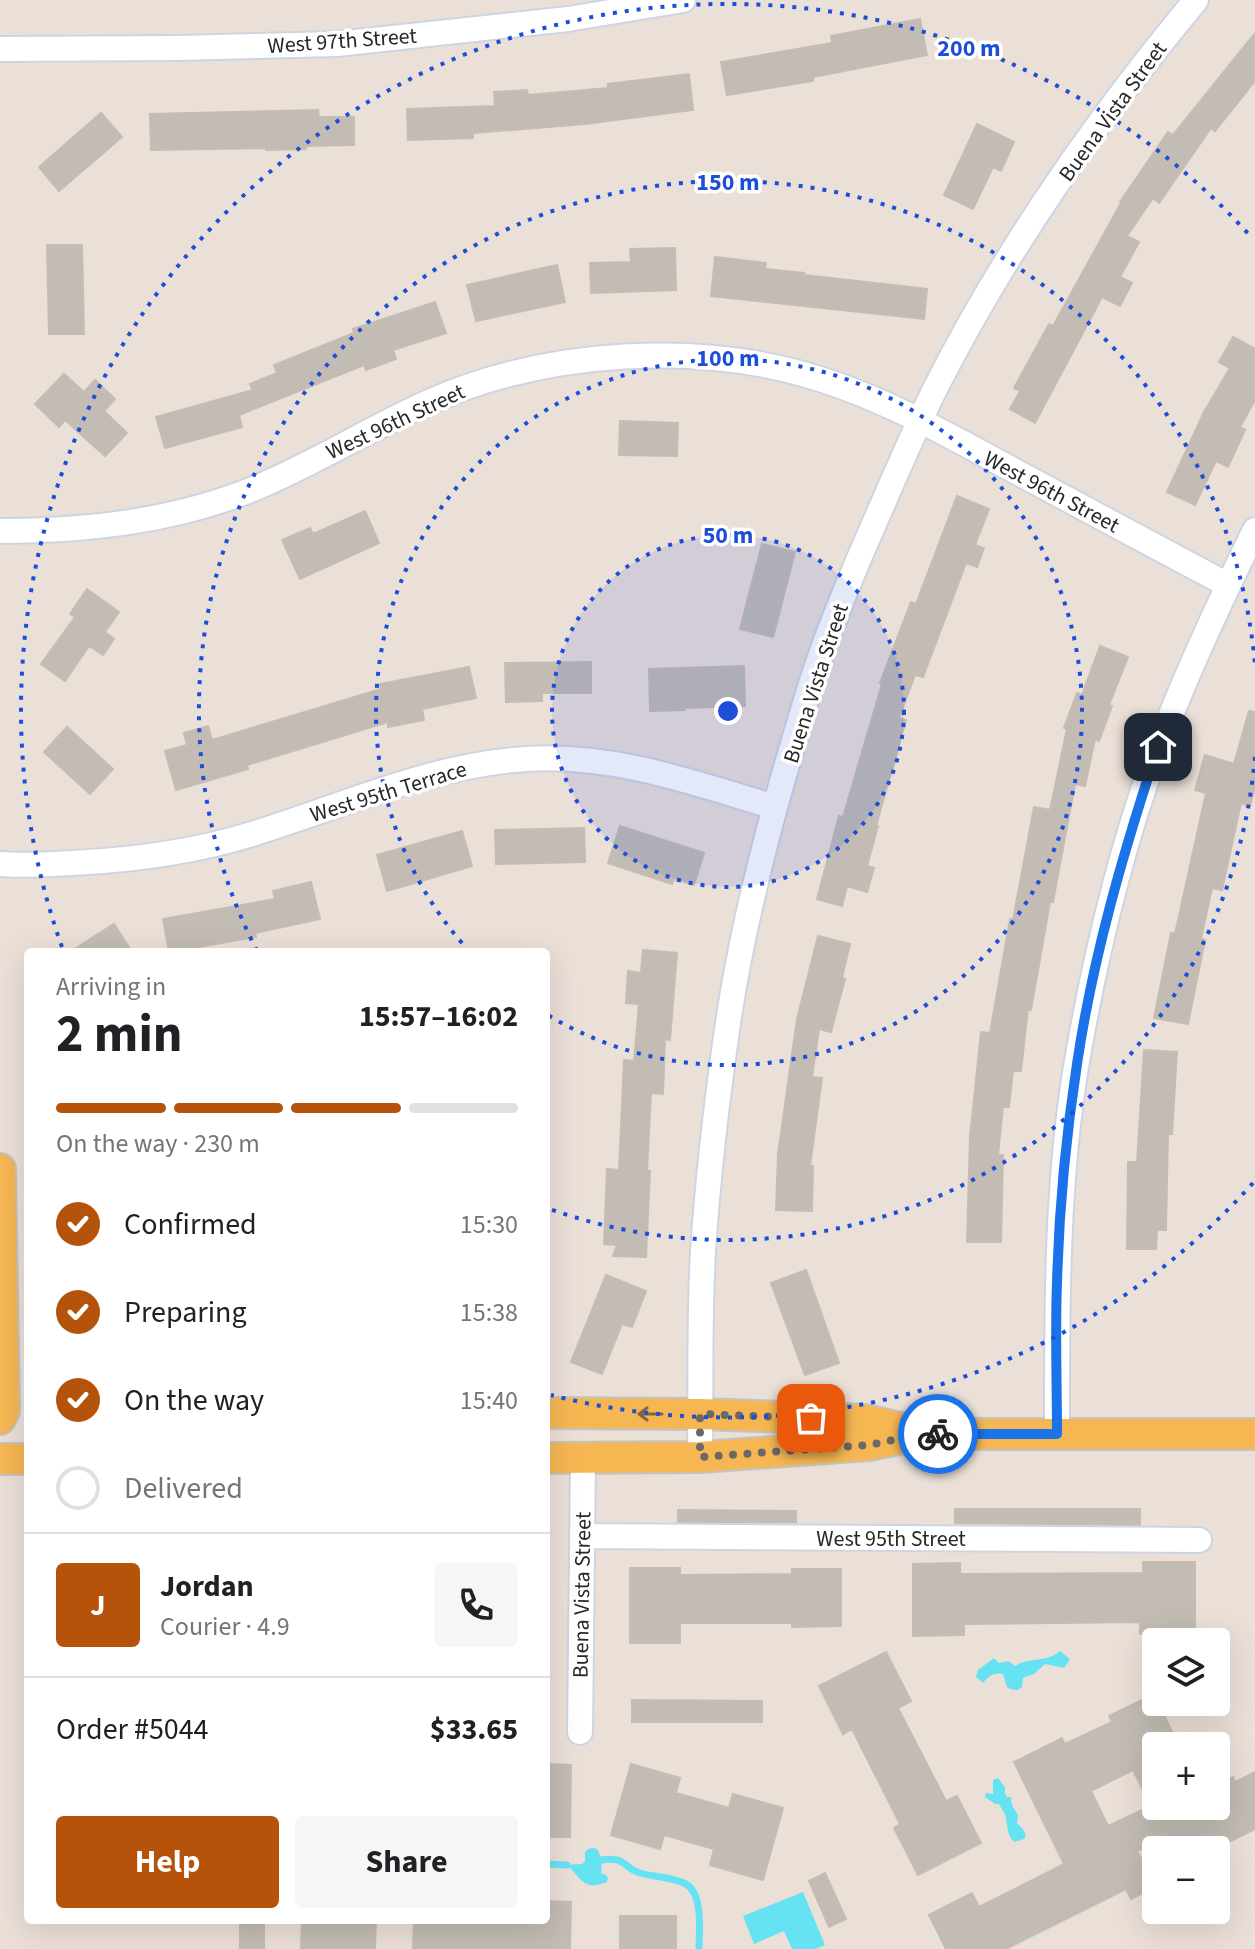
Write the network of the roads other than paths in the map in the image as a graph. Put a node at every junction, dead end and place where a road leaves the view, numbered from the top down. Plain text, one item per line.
1 (683, 0) edge
2 (1196, 0) edge
3 (0, 49) edge
4 (920, 420) junction
5 (1255, 530) edge
6 (0, 531) edge
7 (1228, 585) junction
8 (775, 807) junction
9 (0, 864) edge
10 (0, 1169) edge
11 (8, 1413) edge
12 (550, 1413) edge
13 (700, 1414) junction
14 (922, 1434) junction
15 (1057, 1434) junction
16 (1255, 1434) edge
17 (583, 1457) junction
18 (700, 1457) junction
19 (550, 1458) edge
20 (0, 1459) edge
21 (24, 1459) edge
22 (582, 1536) junction
23 (1199, 1540) dead end
24 (580, 1732) dead end

1 - 3 street, West 97th Street
2 - 4 street, Buena Vista Street
4 - 6 street, West 96th Street
4 - 7 street, West 96th Street
4 - 8 street, Buena Vista Street
5 - 7 street
7 - 15 street
8 - 9 street, West 95th Terrace
8 - 13 street, Buena Vista Street
10 - 11 main road
13 -> 12 main road
13 - 14 main road
13 - 18 street, Buena Vista Street
14 - 15 main road
14 - 18 main road
15 - 16 main road
17 - 18 main road
17 - 19 main road
17 - 22 street, Buena Vista Street
20 - 21 main road
22 - 23 street, West 95th Street
22 - 24 street, Buena Vista Street

